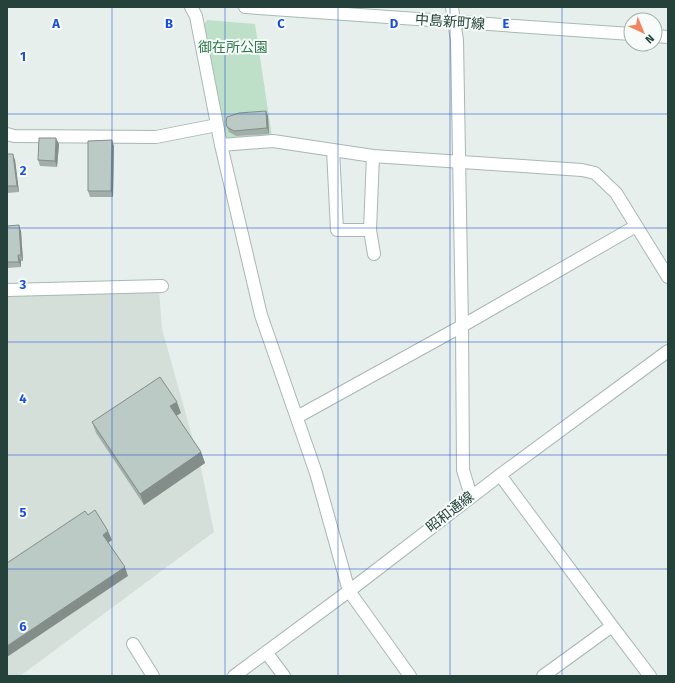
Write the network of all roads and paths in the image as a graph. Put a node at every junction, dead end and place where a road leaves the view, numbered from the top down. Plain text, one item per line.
1 (191, 7) edge
2 (245, 7) edge
3 (452, 7) edge
4 (454, 22) junction
5 (623, 33) edge
6 (217, 125) junction
7 (7, 134) edge
8 (221, 146) junction
9 (333, 150) junction
10 (373, 156) junction
11 (459, 162) junction
12 (636, 226) junction
13 (370, 230) junction
14 (374, 254) dead end
15 (668, 277) edge
16 (162, 286) dead end
17 (7, 290) edge
18 (462, 326) junction
19 (668, 351) edge
20 (297, 417) junction
21 (500, 474) junction
22 (471, 496) junction
23 (349, 591) junction
24 (612, 626) junction
25 (133, 644) dead end
26 (266, 652) junction
27 (153, 676) edge
28 (234, 676) edge
29 (284, 676) edge
30 (410, 676) edge
31 (543, 676) edge
32 (650, 676) edge

1 - 6 street
2 - 4 street, 中島新町線
3 - 4 street
4 - 5 street, 中島新町線
4 - 11 street
6 - 7 street
6 - 8 street
8 - 9 street
8 - 20 street
9 - 10 street
9 - 13 street
10 - 11 street
10 - 13 street
11 - 12 street
11 - 18 street
12 - 15 street
12 - 18 street
13 - 14 street
16 - 17 street
18 - 20 street
18 - 22 street
19 - 21 street, 昭和通線
20 - 23 street
21 - 22 street, 昭和通線
21 - 24 street
22 - 23 street, 昭和通線
23 - 26 street, 昭和通線
23 - 30 street
24 - 31 street
24 - 32 street
25 - 27 street
26 - 28 street, 昭和通線
26 - 29 street

